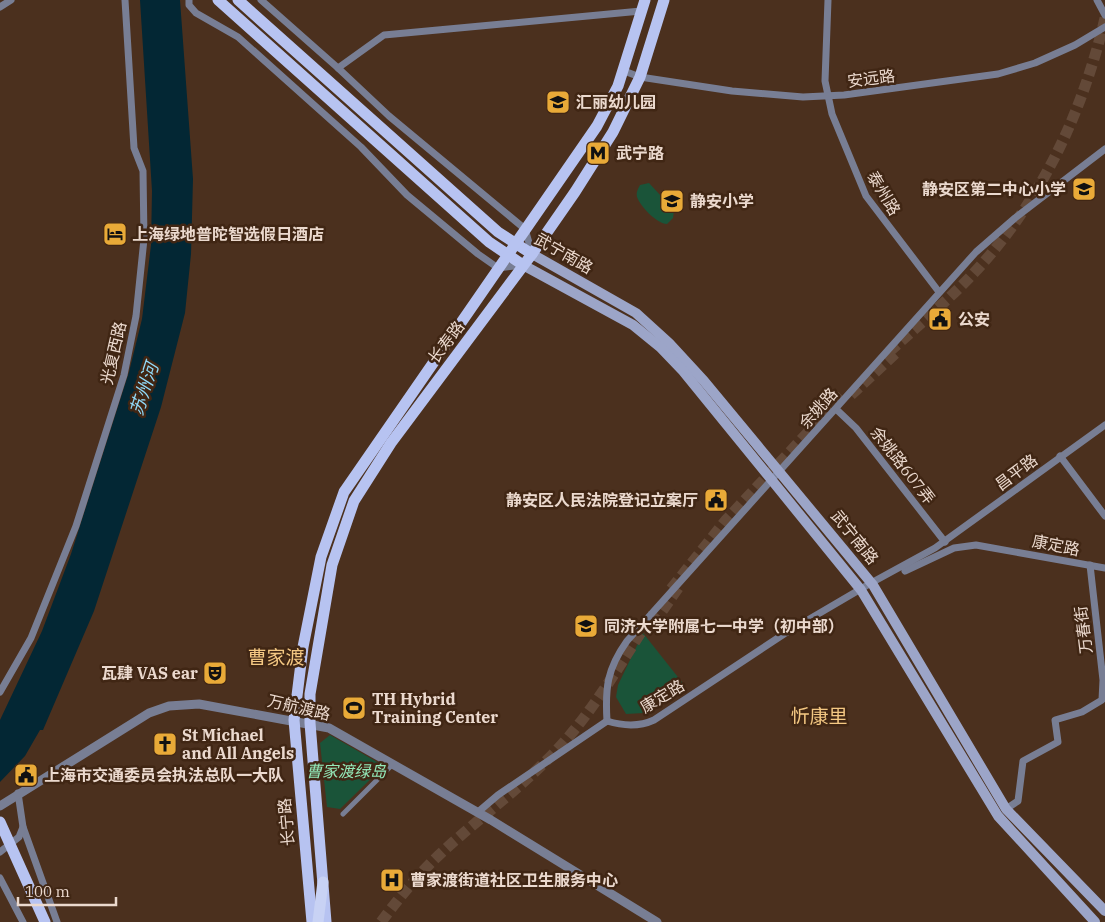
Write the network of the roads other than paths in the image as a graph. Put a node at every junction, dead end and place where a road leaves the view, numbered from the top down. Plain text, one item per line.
1 (11, 0) edge
2 (126, 0) edge
3 (189, 0) edge
4 (218, 0) edge
5 (238, 0) edge
6 (261, 0) edge
7 (664, 0) edge
8 (828, 0) edge
9 (1097, 0) edge
10 (643, 5) edge
11 (0, 7) edge
12 (1105, 15) edge
13 (1105, 28) edge
14 (338, 68) junction
15 (631, 74) junction
16 (827, 96) junction
17 (1105, 150) edge
18 (525, 229) junction
19 (515, 244) junction
20 (532, 254) junction
21 (507, 255) junction
22 (523, 265) junction
23 (498, 268) junction
24 (939, 292) junction
25 (836, 408) junction
26 (1105, 425) edge
27 (1060, 456) junction
28 (780, 471) junction
29 (771, 481) junction
30 (1105, 516) edge
31 (945, 542) junction
32 (1090, 565) junction
33 (1105, 568) edge
34 (872, 584) junction
35 (861, 590) junction
36 (0, 692) edge
37 (294, 720) junction
38 (607, 721) junction
39 (310, 723) junction
40 (393, 764) junction
41 (18, 793) junction
42 (0, 806) edge
43 (1006, 810) junction
44 (478, 812) junction
45 (343, 814) dead end
46 (0, 822) edge
47 (23, 827) junction
48 (0, 841) edge
49 (0, 852) edge
50 (0, 878) edge
51 (323, 882) junction
52 (1105, 911) edge
53 (23, 922) edge
54 (36, 922) edge
55 (45, 922) edge
56 (57, 922) edge
57 (312, 922) edge
58 (318, 922) edge
59 (326, 922) edge
60 (657, 922) edge
61 (1095, 922) edge

1 - 11 street
2 - 36 street, 光复西路
3 - 23 street
4 - 21 main road
5 - 19 main road
6 - 14 street
7 - 15 main road, 长寿路
8 - 16 street, 泰州路
9 - 12 street
10 - 14 street
10 - 15 main road, 长寿路
13 - 16 street, 安远路
14 - 18 street
15 - 16 street, 安远路
15 - 18 main road, 长寿路
15 - 20 main road, 长寿路
16 - 24 street, 泰州路
17 - 24 street, 余姚路
18 - 19 main road, 长寿路
18 - 20 street
19 - 20 main road, 武宁南路
19 - 21 main road, 长寿路
20 - 22 main road, 长寿路
20 - 28 main road, 武宁南路
21 - 22 main road
21 - 23 main road, 长寿路
22 - 23 street
22 - 29 main road, 武宁南路
22 - 39 main road, 长寿路
23 - 37 main road, 长寿路
24 - 25 street, 余姚路
25 - 28 street, 余姚路
25 - 31 street, 余姚路607弄
26 - 27 street, 昌平路
27 - 30 street
27 - 31 street, 昌平路
28 - 29 street, 余姚路
28 - 34 main road, 武宁南路
29 - 35 main road, 武宁南路
29 - 38 street, 余姚路
31 - 34 street, 康定路
32 - 33 street, 康定路
32 - 34 street, 康定路
32 - 43 street, 万春街
34 - 35 street, 康定路
34 - 43 main road, 武宁南路
35 - 38 street, 康定路
35 - 61 main road, 武宁南路
37 - 39 street, 万航渡路
37 - 41 street, 万航渡路
37 - 57 main road, 长宁路
38 - 44 street
39 - 40 street, 万航渡路
39 - 51 main road, 长宁路
40 - 44 street, 万航渡路
40 - 45 street
41 - 42 street, 万航渡路
41 - 47 street
43 - 52 main road, 武宁南路
44 - 60 street, 万航渡路
46 - 55 main road, bridge
47 - 49 street
47 - 56 street
48 - 54 main road
50 - 53 street
51 - 58 highway
51 - 59 main road, 长宁路

